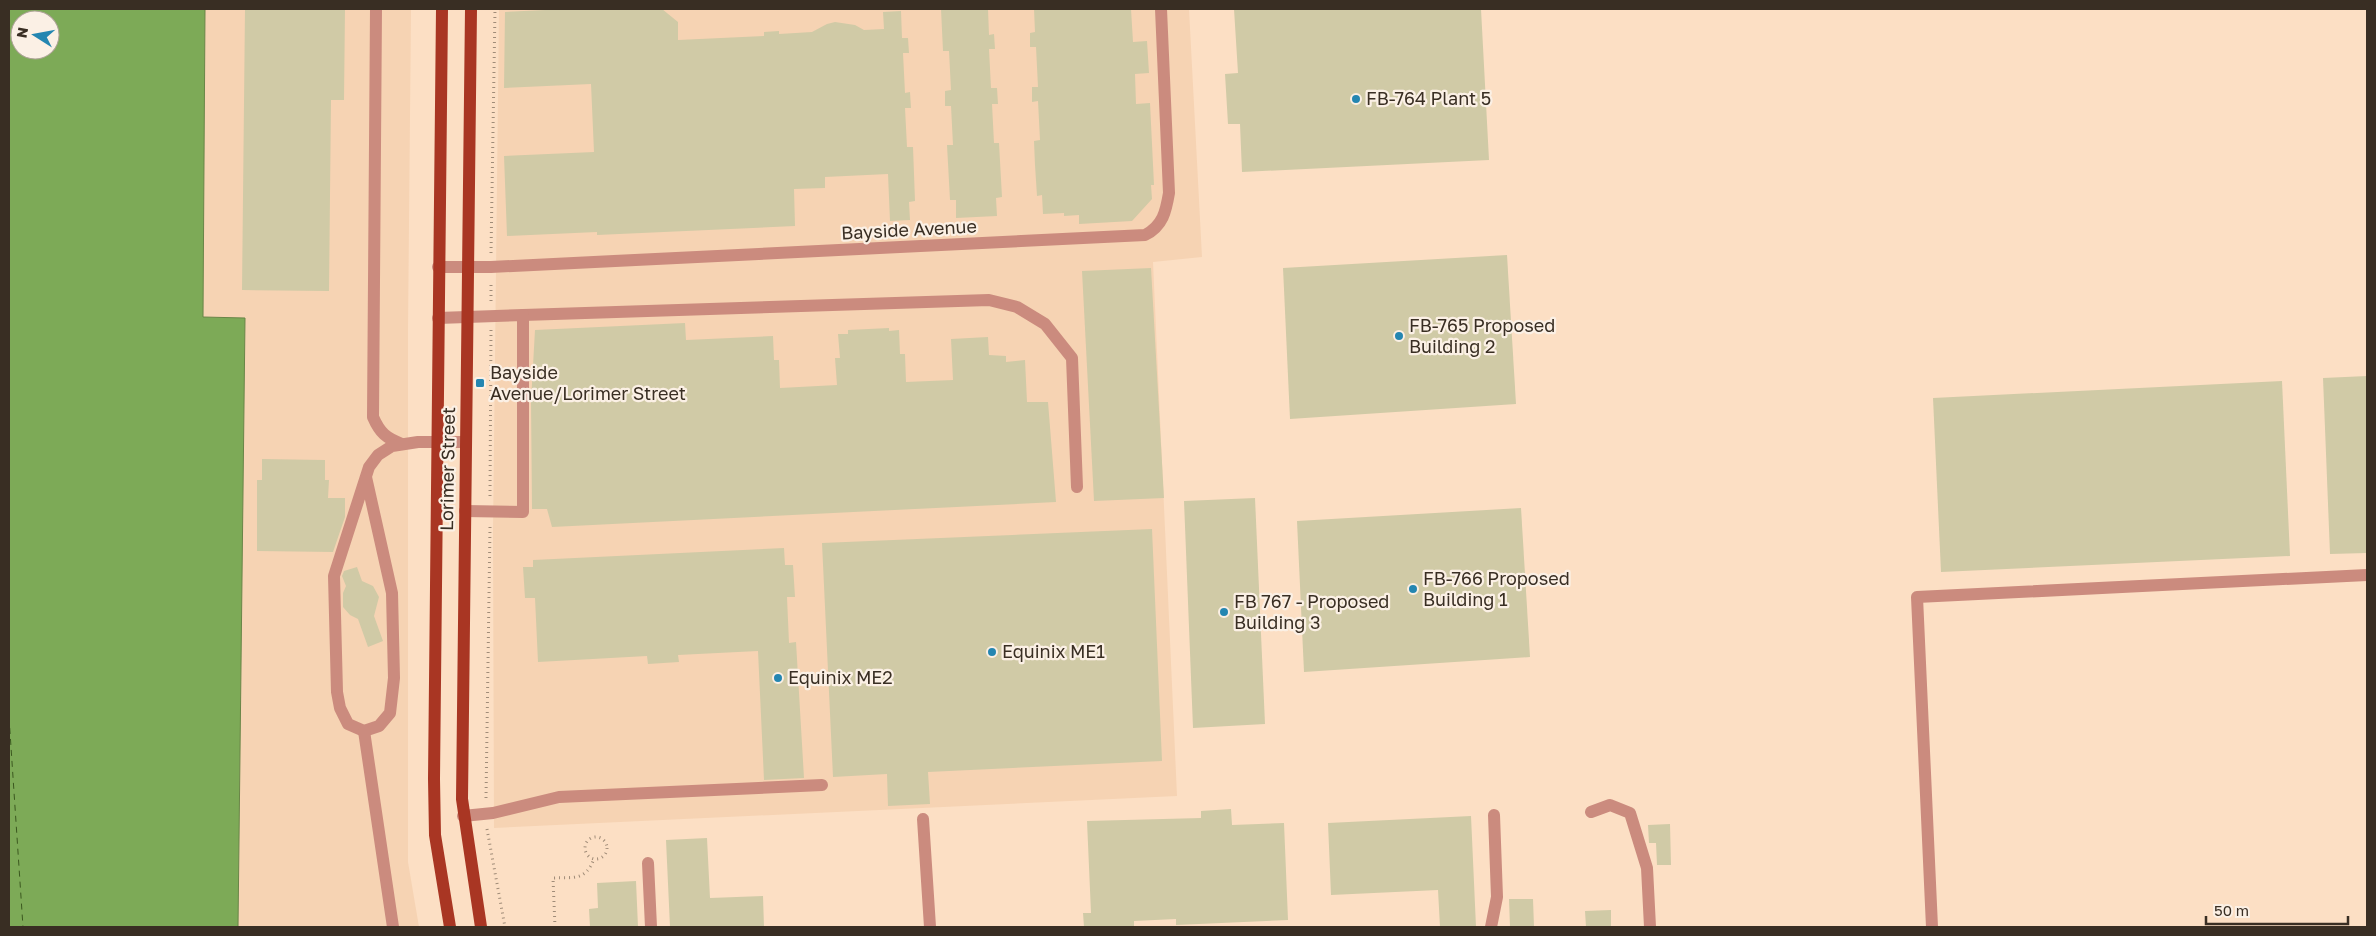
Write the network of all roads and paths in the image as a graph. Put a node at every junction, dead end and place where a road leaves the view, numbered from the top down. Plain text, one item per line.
1 (376, 9) edge
2 (442, 9) edge
3 (471, 9) edge
4 (495, 9) edge
5 (1161, 9) edge
6 (468, 266) junction
7 (491, 266) junction
8 (438, 267) junction
9 (523, 315) junction
10 (491, 316) junction
11 (438, 318) junction
12 (468, 318) junction
13 (466, 442) junction
14 (437, 443) junction
15 (402, 444) junction
16 (366, 477) junction
17 (1077, 487) dead end
18 (465, 511) junction
19 (490, 512) junction
20 (2367, 575) edge
21 (364, 731) junction
22 (822, 785) dead end
23 (1591, 812) dead end
24 (485, 814) junction
25 (1494, 815) dead end
26 (463, 816) junction
27 (923, 819) dead end
28 (594, 859) junction
29 (648, 862) dead end
30 (393, 927) edge
31 (450, 927) edge
32 (481, 927) edge
33 (505, 927) edge
34 (555, 927) edge
35 (651, 927) edge
36 (930, 927) edge
37 (1491, 927) edge
38 (1650, 927) edge
39 (1932, 927) edge

1 - 15 lane
2 - 8 main road, Lorimer Street
3 - 6 main road, Lorimer Street
4 - 7 path
5 - 7 lane, Bayside Avenue
6 - 7 lane, Bayside Avenue
6 - 8 lane, Bayside Avenue
6 - 12 main road, Lorimer Street
7 - 10 path
8 - 11 main road, Lorimer Street
9 - 10 lane
9 - 17 lane
9 - 19 lane
10 - 12 lane
10 - 19 path
11 - 12 lane
11 - 14 main road, Lorimer Street
12 - 13 main road, Lorimer Street
13 - 14 lane
13 - 18 main road, Lorimer Street
14 - 15 lane
14 - 31 main road, Lorimer Street
15 - 16 lane
16 - 21 lane
16 - 21 lane
18 - 19 lane
18 - 26 main road, Lorimer Street
19 - 24 path
20 - 39 lane
21 - 30 lane
22 - 24 lane
23 - 38 lane
24 - 26 lane
24 - 33 path
25 - 37 lane
26 - 32 main road, Lorimer Street
27 - 36 lane
28 - 28 path
28 - 34 path
29 - 35 lane

